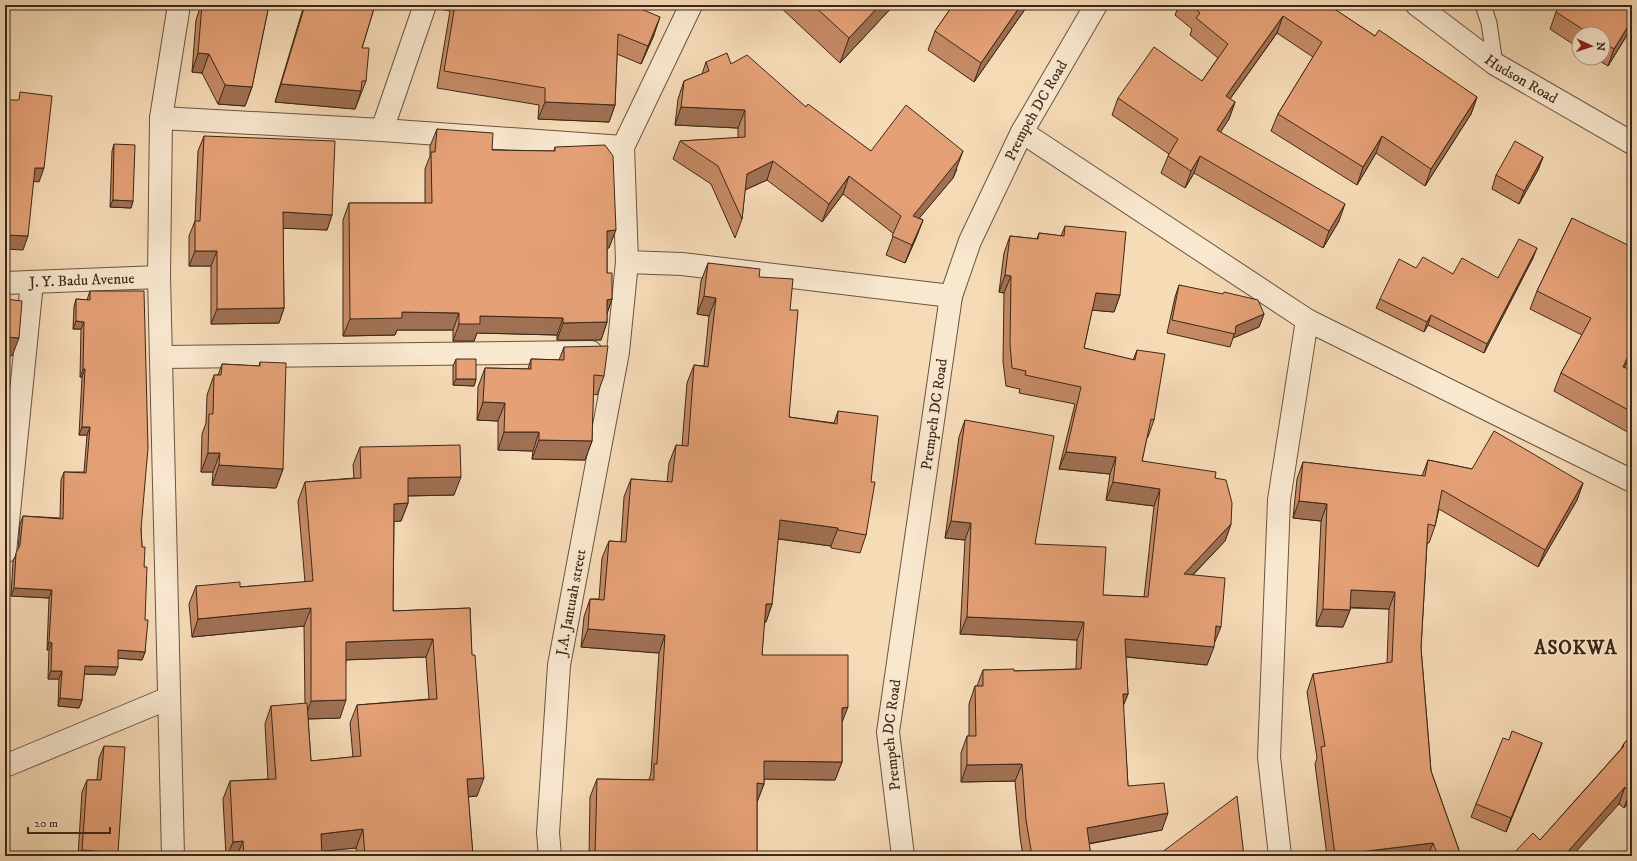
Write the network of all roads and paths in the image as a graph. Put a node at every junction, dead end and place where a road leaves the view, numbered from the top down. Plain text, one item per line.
1 (179, 5) edge
2 (425, 5) edge
3 (691, 5) edge
4 (1096, 5) edge
5 (1417, 5) edge
6 (1483, 5) edge
7 (1495, 64) junction
8 (161, 118) junction
9 (382, 130) junction
10 (1022, 132) junction
11 (1632, 143) edge
12 (623, 148) junction
13 (627, 262) junction
14 (159, 278) junction
15 (32, 282) junction
16 (5, 283) edge
17 (951, 296) junction
18 (1307, 320) junction
19 (618, 352) junction
20 (161, 357) junction
21 (1632, 481) edge
22 (5, 552) edge
23 (169, 698) junction
24 (5, 766) edge
25 (173, 856) edge
26 (550, 856) edge
27 (903, 856) edge
28 (1280, 856) edge

1 - 8 street
2 - 9 street
3 - 12 street
4 - 10 street, Prempeh DC Road
5 - 7 street, Hudson Road
6 - 7 lane
7 - 11 street, Hudson Road
8 - 9 street
8 - 14 street
9 - 12 street
10 - 17 street, Prempeh DC Road
10 - 18 street
12 - 13 street, J.A. Jantuah street
13 - 17 street
13 - 19 street, J.A. Jantuah street
14 - 15 street, J. Y. Badu Avenue
14 - 20 street
15 - 16 street, J. Y. Badu Avenue
15 - 22 street
17 - 27 street, Prempeh DC Road
18 - 21 street
18 - 28 street
19 - 20 street
19 - 26 street, J.A. Jantuah street
20 - 23 street
23 - 24 street
23 - 25 street

